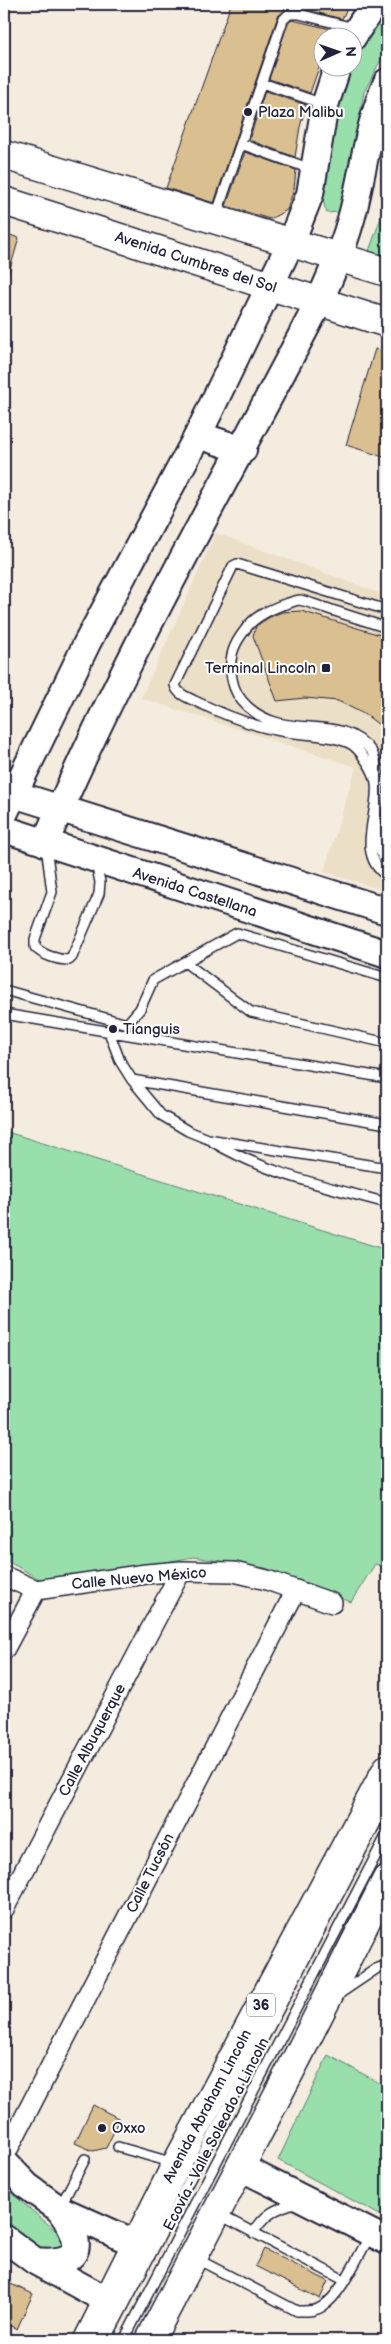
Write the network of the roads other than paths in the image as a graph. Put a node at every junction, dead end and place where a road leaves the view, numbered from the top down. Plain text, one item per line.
1 (374, 4) edge
2 (340, 28) edge
3 (357, 28) edge
4 (334, 78) edge
5 (387, 82) edge
6 (262, 83) junction
7 (325, 105) junction
8 (241, 144) junction
9 (4, 155) edge
10 (314, 170) junction
11 (4, 201) edge
12 (215, 219) junction
13 (291, 242) junction
14 (340, 257) junction
15 (387, 272) edge
16 (269, 285) junction
17 (319, 302) junction
18 (387, 323) edge
19 (198, 435) junction
20 (243, 450) junction
21 (387, 610) edge
22 (387, 628) edge
23 (7, 799) edge
24 (60, 810) junction
25 (387, 818) edge
26 (4, 829) edge
27 (378, 834) junction
28 (45, 843) junction
29 (371, 850) junction
30 (95, 859) junction
31 (387, 864) edge
32 (387, 876) edge
33 (387, 910) edge
34 (387, 954) edge
35 (186, 963) junction
36 (387, 978) edge
37 (4, 990) edge
38 (4, 1014) edge
39 (109, 1032) junction
40 (387, 1043) edge
41 (387, 1078) edge
42 (132, 1080) junction
43 (387, 1124) edge
44 (208, 1139) junction
45 (387, 1168) edge
46 (387, 1203) edge
47 (181, 1571) junction
48 (4, 1576) edge
49 (36, 1590) junction
50 (296, 1590) junction
51 (332, 1604) dead end
52 (4, 1650) edge
53 (387, 1769) edge
54 (387, 1802) edge
55 (387, 1834) edge
56 (387, 1879) edge
57 (4, 1909) edge
58 (387, 1965) edge
59 (324, 2004) junction
60 (118, 2147) dead end
61 (4, 2157) edge
62 (85, 2159) dead end
63 (4, 2162) edge
64 (176, 2163) junction
65 (240, 2166) junction
66 (305, 2200) junction
67 (59, 2210) junction
68 (215, 2213) junction
69 (253, 2233) junction
70 (379, 2237) edge
71 (4, 2238) edge
72 (137, 2244) junction
73 (194, 2258) junction
74 (35, 2261) junction
75 (344, 2280) junction
76 (108, 2301) junction
77 (88, 2340) edge
78 (106, 2340) edge
79 (124, 2340) edge
80 (150, 2340) edge

1 - 3 street
2 - 6 lane
4 - 7 street
5 - 14 street
6 - 7 lane
6 - 8 lane
7 - 10 street
8 - 10 lane
8 - 12 lane
9 - 12 main road
10 - 13 street
11 - 16 main road, Avenida Cumbres del Sol
12 - 13 main road
13 - 14 main road
13 - 16 street
14 - 15 main road
14 - 17 street
16 - 17 main road, Avenida Cumbres del Sol
16 - 19 street
17 - 18 main road, Avenida Cumbres del Sol
17 - 20 street
19 - 20 street
19 - 23 street
20 - 24 street
21 - 29 lane
22 - 27 lane
23 - 24 street
24 - 28 street
24 - 33 street
25 - 27 lane
26 - 28 street, Avenida Castellana
27 - 29 lane
27 - 31 lane
28 - 30 street, Avenida Castellana
28 - 30 lane
29 - 32 lane
30 - 34 street, Avenida Castellana
35 - 36 lane
35 - 37 lane
35 - 40 lane
38 - 39 lane
39 - 41 lane
39 - 42 lane
42 - 43 lane
42 - 44 lane
44 - 45 lane
44 - 46 lane
47 - 49 street, Calle Nuevo México
47 - 50 street, Calle Nuevo México
47 - 57 street, Calle Albuquerque
48 - 49 street
49 - 52 street
50 - 51 street, Calle Nuevo México
50 - 61 street, Calle Tucsón
53 - 64 main road, Avenida Abraham Lincoln / 36
54 - 78 lane
55 - 79 lane, Ecovía - Valle Soleado a Lincoln
56 - 59 main road
58 - 59 lane
59 - 65 main road
60 - 64 lane
62 - 67 lane
63 - 67 street
64 - 72 main road, Avenida Abraham Lincoln / 36
65 - 66 street
65 - 68 main road
66 - 69 lane
66 - 70 street
67 - 72 street
67 - 74 street
68 - 69 lane
68 - 73 main road
69 - 75 lane
70 - 75 lane
71 - 74 street
72 - 76 main road, Avenida Abraham Lincoln / 36
73 - 75 lane
73 - 80 main road
74 - 76 street
76 - 77 main road, Avenida Abraham Lincoln / 36

